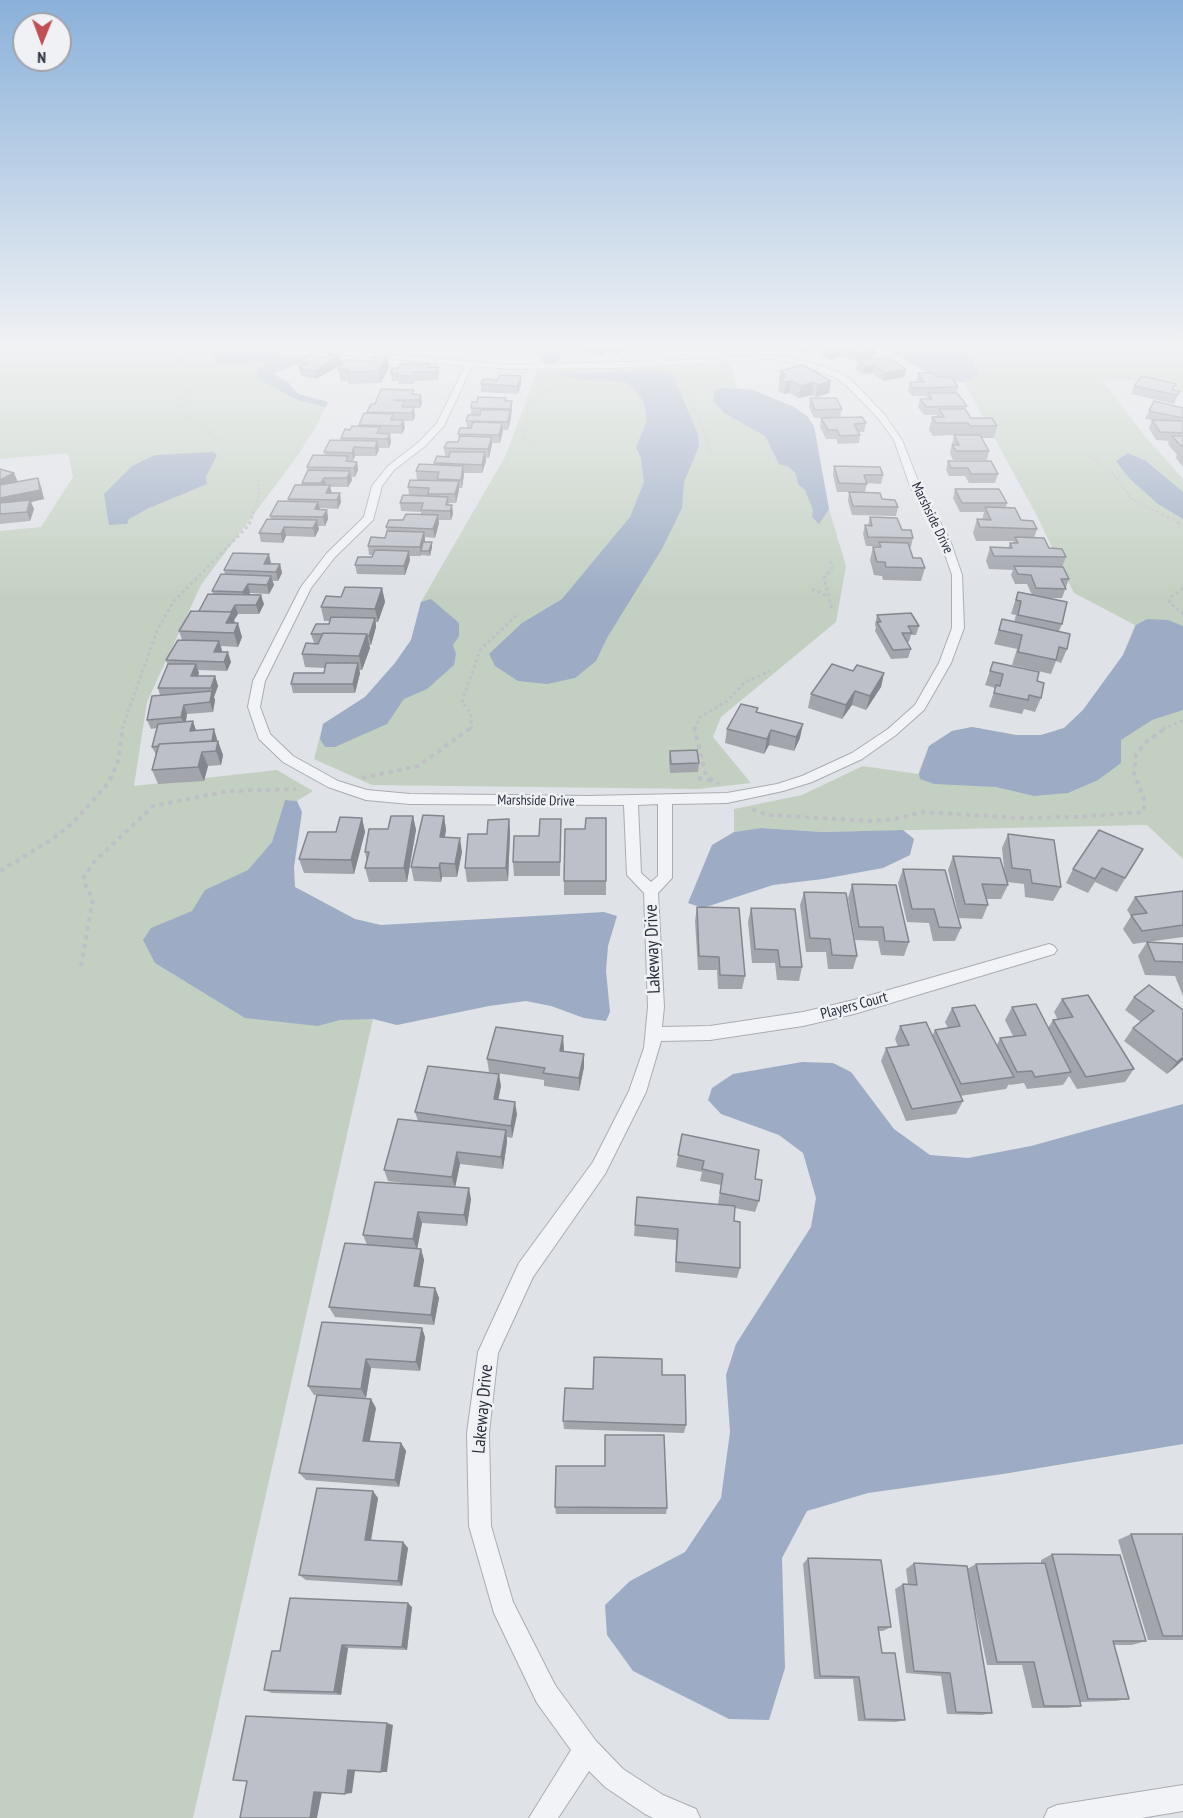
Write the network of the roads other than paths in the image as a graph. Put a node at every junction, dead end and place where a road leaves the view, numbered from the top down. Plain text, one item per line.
1 (437, 429) edge
2 (890, 429) edge
3 (665, 800) junction
4 (631, 801) junction
5 (651, 891) junction
6 (1049, 950) dead end
7 (653, 1034) junction
8 (587, 1750) junction
9 (1183, 1798) edge
10 (542, 1818) edge
11 (687, 1818) edge
12 (1057, 1818) edge

1 - 4 street, Marshside Drive
2 - 3 street, Marshside Drive
3 - 4 street, Marshside Drive
3 - 5 street, Lakeway Drive
4 - 5 street, Lakeway Drive
5 - 7 street, Lakeway Drive
6 - 7 street, Players Court
7 - 8 street, Lakeway Drive
8 - 10 street
8 - 11 street, Lakeway Drive
9 - 12 street

